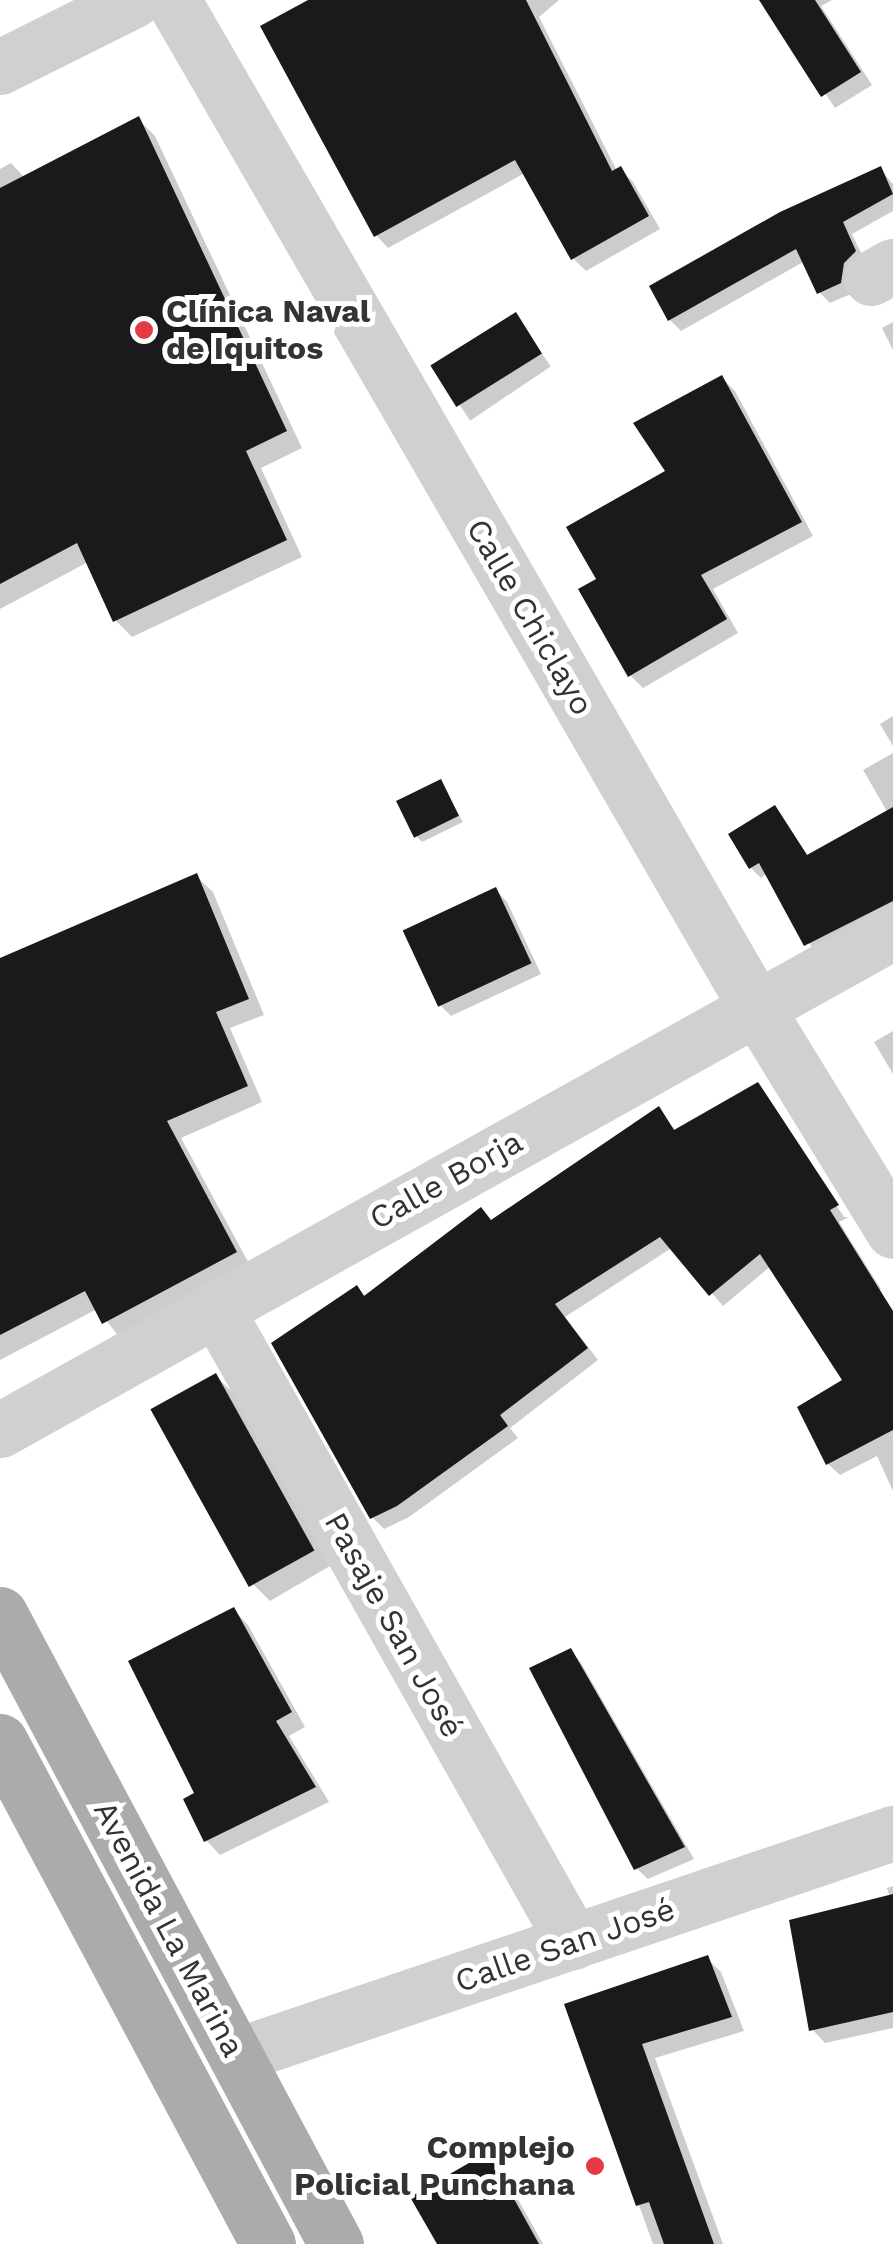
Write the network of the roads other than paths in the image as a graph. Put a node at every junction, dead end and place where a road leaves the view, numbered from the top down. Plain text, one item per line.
1 (134, 0) edge
2 (173, 0) edge
3 (0, 68) edge
4 (893, 932) edge
5 (757, 1009) junction
6 (893, 1232) edge
7 (215, 1307) junction
8 (0, 1430) edge
9 (0, 1614) edge
10 (0, 1742) edge
11 (893, 1833) edge
12 (573, 1942) junction
13 (236, 2055) junction
14 (268, 2244) edge
15 (336, 2244) edge

1 - 3 street
2 - 5 street, Calle Chiclayo
4 - 5 street, Calle Borja
5 - 6 street, Calle Chiclayo
5 - 7 street, Calle Borja
7 - 8 street, Calle Borja
7 - 12 street, Pasaje San José
9 - 13 main road, Avenida La Marina
10 - 14 main road, Avenida La Marina
11 - 12 street, Calle San José
12 - 13 street, Calle San José
13 - 15 main road, Avenida La Marina

